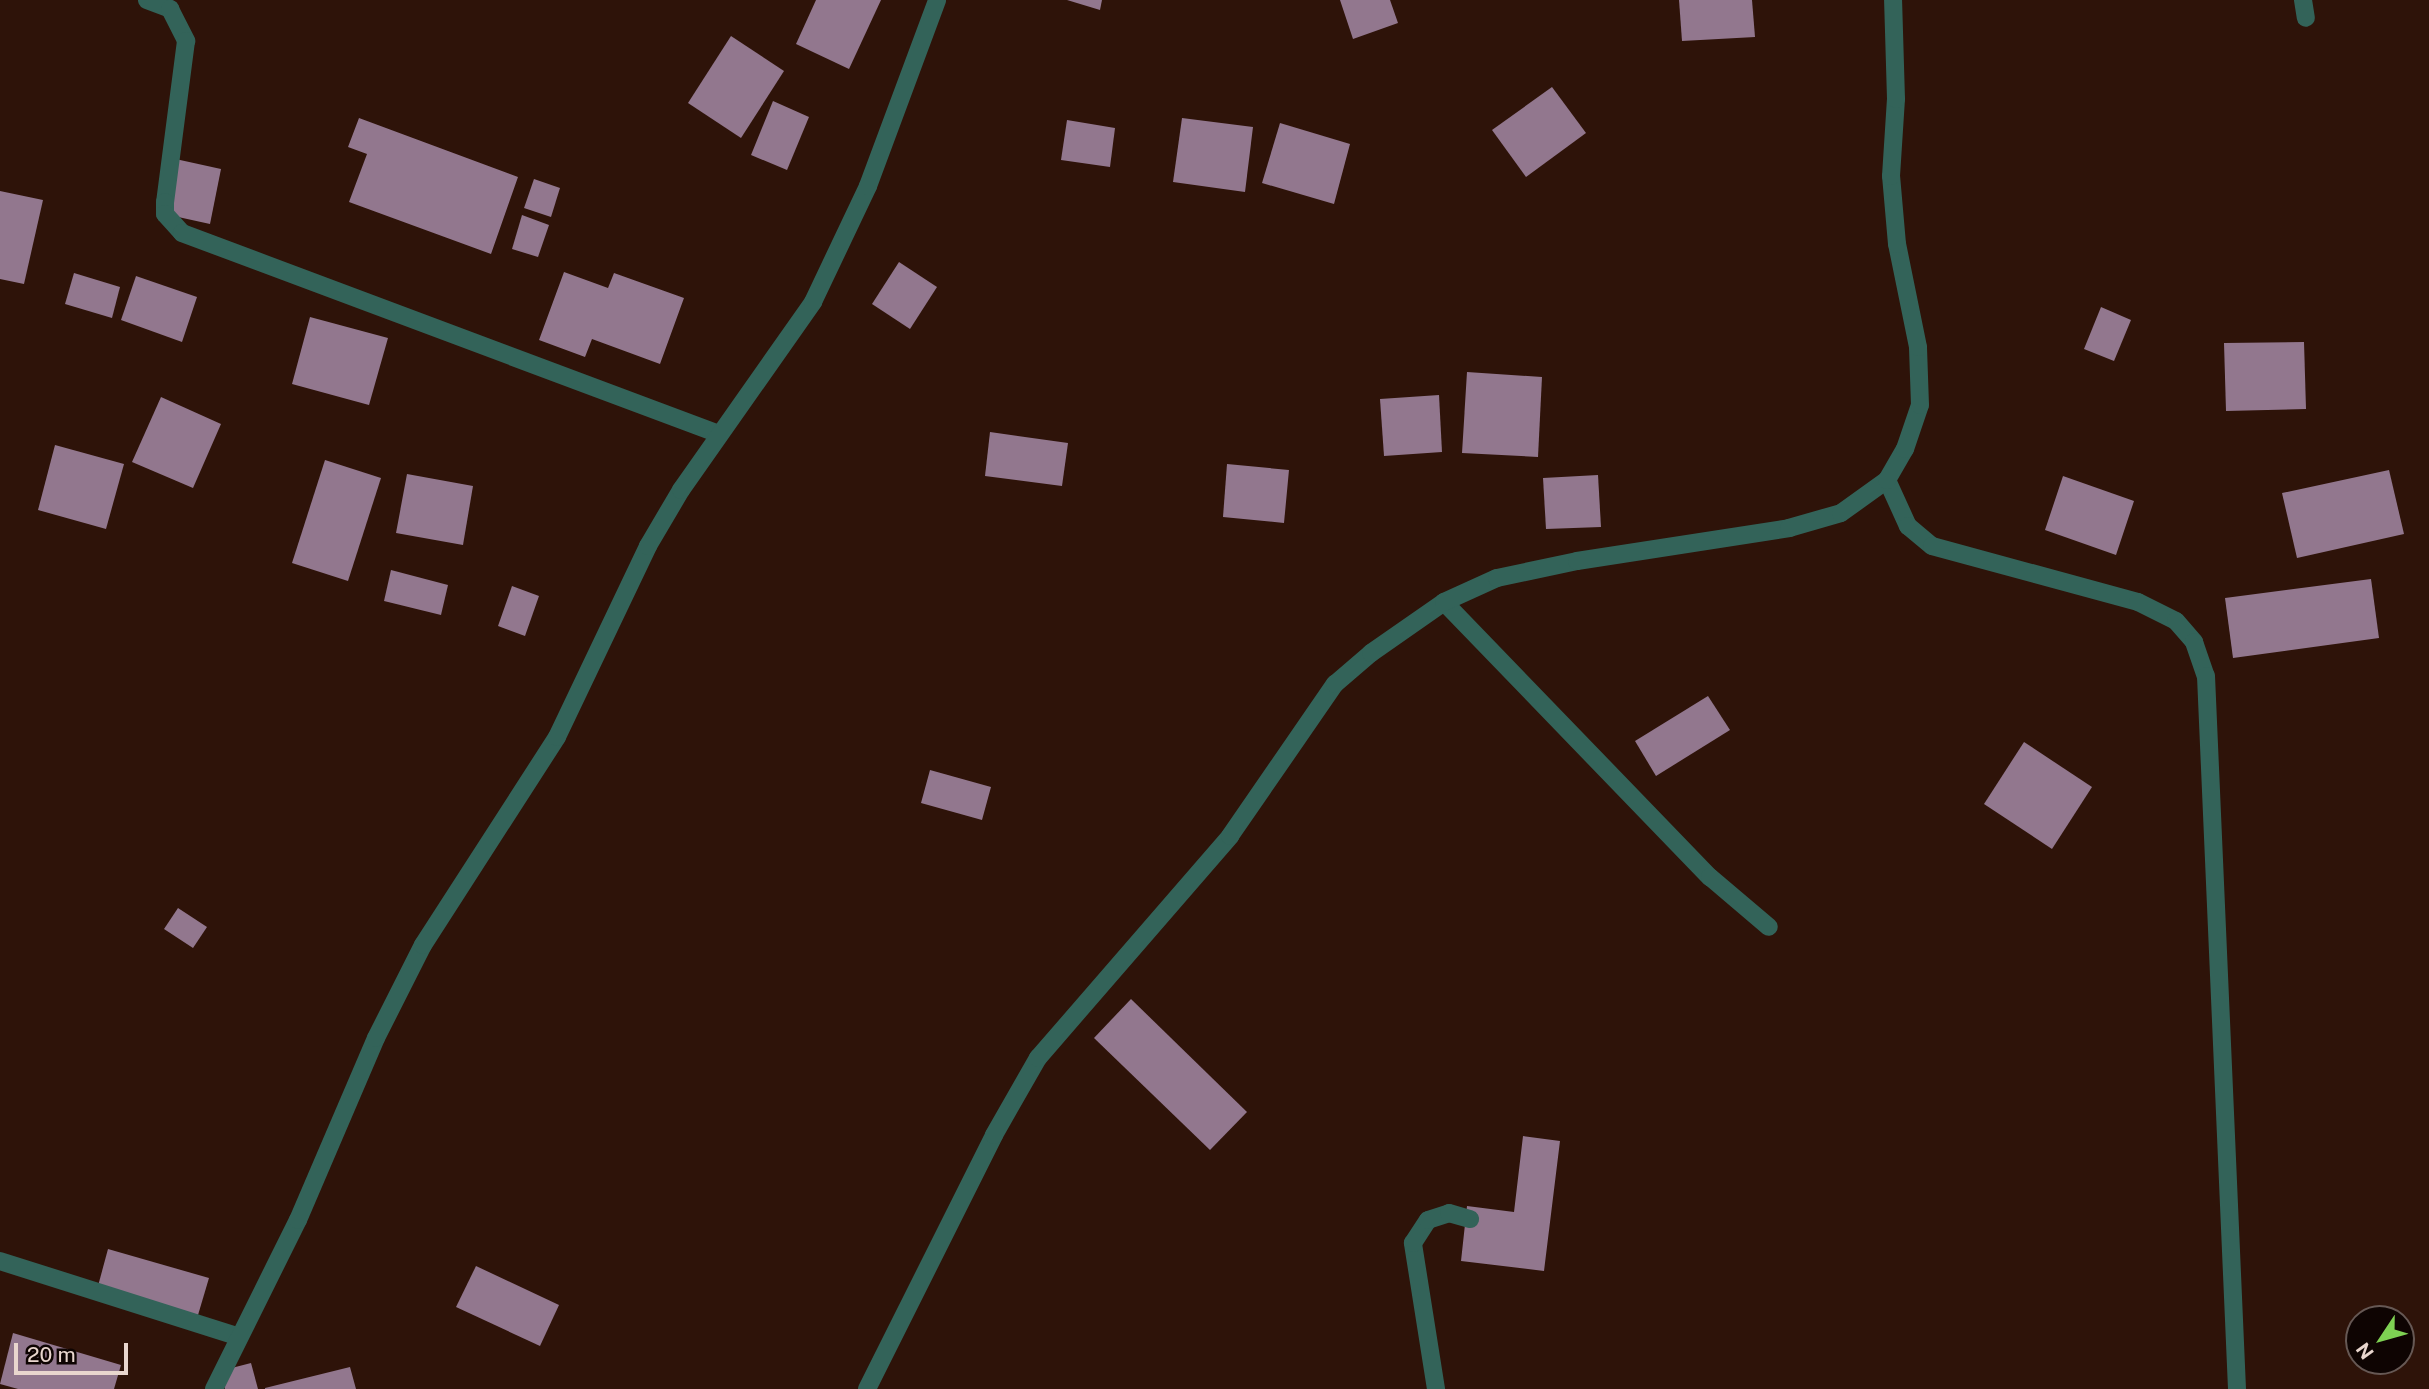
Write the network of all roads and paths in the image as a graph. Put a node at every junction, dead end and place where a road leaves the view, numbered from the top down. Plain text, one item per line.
1 (147, 0) edge
2 (937, 0) edge
3 (1893, 0) edge
4 (719, 434) junction
5 (1887, 480) junction
6 (1444, 602) junction
7 (1769, 927) dead end
8 (1469, 1219) dead end
9 (0, 1261) edge
10 (239, 1337) junction
11 (214, 1389) edge
12 (867, 1389) edge
13 (1436, 1389) edge
14 (2237, 1389) edge

1 - 4 street
2 - 4 street
3 - 5 street
4 - 10 street
5 - 6 street
5 - 14 street
6 - 7 street
6 - 12 street
8 - 13 street
9 - 10 street
10 - 11 street

